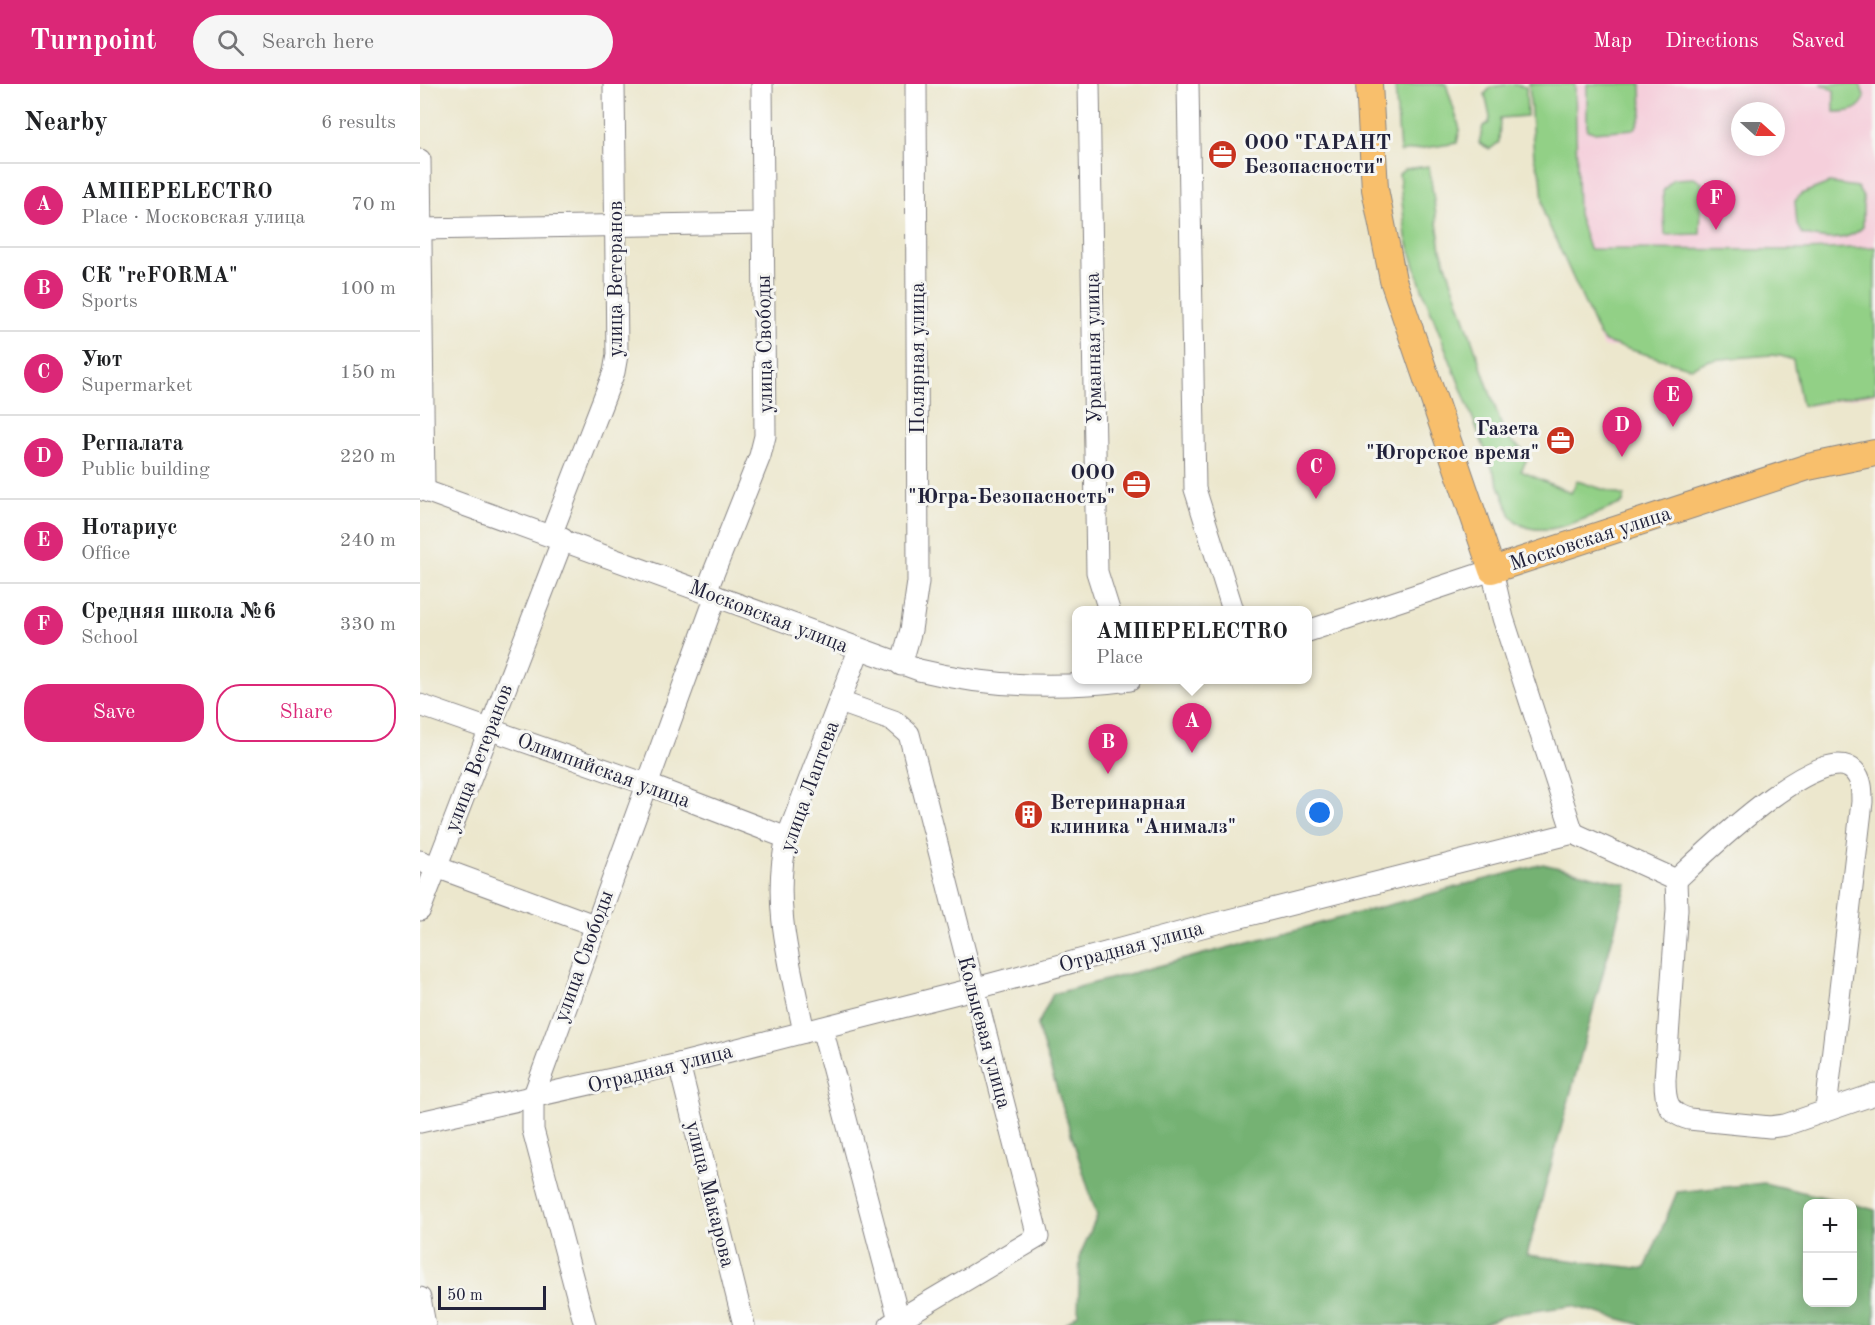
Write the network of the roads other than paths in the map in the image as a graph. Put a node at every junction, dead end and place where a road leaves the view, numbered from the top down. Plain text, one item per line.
1 (614, 84) edge
2 (762, 84) edge
3 (916, 84) edge
4 (1089, 84) edge
5 (1188, 84) edge
6 (1369, 84) edge
7 (420, 160) edge
8 (763, 223) junction
9 (615, 224) junction
10 (422, 229) junction
11 (1875, 453) edge
12 (422, 489) edge
13 (557, 537) junction
14 (1492, 570) junction
15 (711, 594) junction
16 (1108, 606) edge
17 (1232, 606) edge
18 (1312, 630) edge
19 (859, 650) junction
20 (901, 665) junction
21 (1087, 684) edge
22 (840, 702) junction
23 (420, 705) edge
24 (488, 728) junction
25 (646, 784) junction
26 (1573, 833) junction
27 (787, 838) junction
28 (428, 864) edge
29 (1676, 880) junction
30 (420, 909) edge
31 (594, 926) junction
32 (973, 989) junction
33 (813, 1030) junction
34 (679, 1064) junction
35 (1875, 1094) edge
36 (533, 1098) junction
37 (1826, 1109) junction
38 (420, 1122) edge
39 (420, 1298) edge
40 (894, 1322) edge
41 (425, 1325) edge
42 (585, 1325) edge
43 (744, 1325) edge

1 - 9 street, улица Ветеранов
2 - 8 street, улица Свободы
3 - 20 street, Полярная улица
4 - 16 street, Урманная улица
5 - 17 street
6 - 14 main road
7 - 10 street
8 - 9 street
8 - 15 street, улица Свободы
9 - 10 street
9 - 13 street, улица Ветеранов
10 - 12 street
11 - 14 main road, Московская улица
12 - 13 street, Московская улица
13 - 15 street, Московская улица
13 - 24 street, улица Ветеранов
14 - 18 street, Московская улица
14 - 26 street
15 - 19 street, Московская улица
15 - 25 street, улица Свободы
19 - 20 street, Московская улица
19 - 22 street, улица Лаптева
20 - 21 street, Московская улица
22 - 27 street, улица Лаптева
22 - 32 street, Кольцевая улица
23 - 24 street, Олимпийская улица
24 - 25 street, Олимпийская улица
24 - 28 street, улица Ветеранов
25 - 27 street, Олимпийская улица
25 - 31 street, улица Свободы
26 - 29 street
26 - 32 street, Отрадная улица
27 - 33 street, улица Лаптева
28 - 30 street, улица Ветеранов
28 - 31 street
29 - 37 street
29 - 37 street
31 - 36 street, улица Свободы
32 - 33 street, Отрадная улица
32 - 40 street, Кольцевая улица
33 - 34 street, Отрадная улица
33 - 40 street, улица Лаптева
34 - 36 street, Отрадная улица
34 - 43 street, улица Макарова
35 - 37 street
36 - 38 street, Отрадная улица
36 - 42 street, улица Свободы
39 - 41 street

